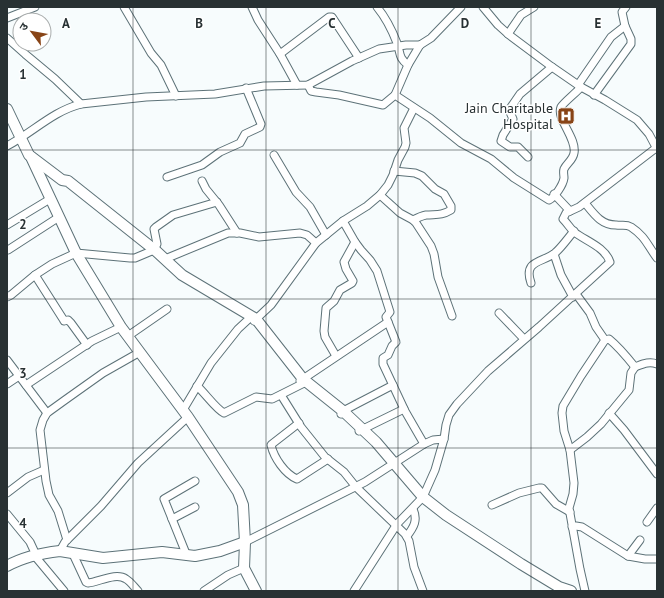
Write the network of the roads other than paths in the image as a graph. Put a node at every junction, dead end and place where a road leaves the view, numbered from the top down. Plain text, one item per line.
1 (34, 7) edge
2 (124, 7) edge
3 (252, 7) edge
4 (377, 7) edge
5 (460, 7) edge
6 (483, 7) edge
7 (534, 7) edge
8 (626, 7) edge
9 (7, 18) edge
10 (625, 26) junction
11 (508, 34) junction
12 (7, 38) edge
13 (398, 45) junction
14 (420, 45) junction
15 (280, 54) junction
16 (359, 58) junction
17 (408, 65) junction
18 (552, 67) junction
19 (296, 85) junction
20 (308, 85) junction
21 (579, 86) junction
22 (246, 88) junction
23 (395, 95) junction
24 (594, 95) junction
25 (176, 96) junction
26 (80, 104) junction
27 (414, 108) junction
28 (7, 110) edge
29 (22, 138) junction
30 (655, 139) edge
31 (7, 146) edge
32 (657, 149) edge
33 (29, 155) junction
34 (274, 155) dead end
35 (528, 157) dead end
36 (394, 171) junction
37 (167, 177) dead end
38 (202, 182) dead end
39 (554, 194) junction
40 (380, 195) junction
41 (50, 199) junction
42 (217, 202) junction
43 (585, 203) junction
44 (570, 211) junction
45 (59, 217) junction
46 (413, 220) junction
47 (343, 221) junction
48 (7, 225) edge
49 (574, 231) junction
50 (237, 233) junction
51 (326, 235) junction
52 (355, 242) junction
53 (316, 243) junction
54 (8, 250) dead end
55 (153, 251) junction
56 (76, 253) junction
57 (554, 254) junction
58 (165, 258) junction
59 (657, 258) edge
60 (35, 275) junction
61 (531, 283) dead end
62 (8, 294) edge
63 (574, 295) junction
64 (167, 309) dead end
65 (499, 312) dead end
66 (452, 316) dead end
67 (252, 319) junction
68 (388, 322) junction
69 (121, 327) junction
70 (128, 336) junction
71 (524, 339) junction
72 (606, 340) junction
73 (87, 345) junction
74 (140, 352) junction
75 (336, 356) junction
76 (7, 360) edge
77 (657, 364) edge
78 (635, 367) junction
79 (19, 376) junction
80 (303, 382) junction
81 (7, 384) edge
82 (26, 385) junction
83 (393, 385) junction
84 (197, 386) junction
85 (281, 395) junction
86 (404, 408) junction
87 (342, 412) junction
88 (46, 413) junction
89 (185, 413) junction
90 (609, 413) junction
91 (299, 423) junction
92 (361, 430) junction
93 (444, 439) junction
94 (424, 444) junction
95 (570, 450) junction
96 (328, 459) junction
97 (392, 464) junction
98 (44, 470) junction
99 (657, 474) edge
100 (195, 480) dead end
101 (356, 487) junction
102 (7, 493) edge
103 (422, 499) junction
104 (492, 505) dead end
105 (195, 507) dead end
106 (657, 508) edge
107 (412, 509) junction
108 (570, 512) junction
109 (7, 514) edge
110 (172, 519) junction
111 (647, 522) dead end
112 (397, 524) junction
113 (572, 527) junction
114 (407, 536) junction
115 (67, 540) junction
116 (640, 540) dead end
117 (245, 542) junction
118 (60, 551) junction
119 (73, 554) junction
120 (35, 555) junction
121 (187, 556) junction
122 (628, 556) junction
123 (657, 559) edge
124 (7, 566) edge
125 (244, 568) junction
126 (64, 591) edge
127 (138, 591) edge
128 (204, 591) edge
129 (256, 591) edge
130 (354, 591) edge
131 (423, 591) edge
132 (556, 591) edge
133 (570, 591) edge
134 (585, 591) edge

1 - 9 street
2 - 25 street
3 - 15 street
4 - 13 street
5 - 14 street
6 - 11 street
7 - 11 street
8 - 10 street
10 - 21 street
10 - 24 street
11 - 18 street
12 - 26 street
13 - 14 street
13 - 16 street
13 - 17 street
14 - 17 street
15 - 16 street
15 - 19 street
16 - 20 street
17 - 23 street
18 - 21 street
18 - 35 street
19 - 20 street
19 - 22 street
20 - 23 street
21 - 24 street
21 - 39 street
22 - 25 street
22 - 37 street
23 - 27 street
24 - 30 street
25 - 26 street
26 - 29 street
27 - 36 street
27 - 39 street
28 - 29 street
29 - 31 street
29 - 33 street
30 - 32 street
32 - 43 street
33 - 41 street
33 - 55 street
34 - 51 street
36 - 40 street
36 - 46 street
38 - 42 street
39 - 44 street
40 - 46 street
40 - 47 street
41 - 45 street
41 - 48 street
42 - 50 street
42 - 55 street
43 - 44 street
43 - 59 street
44 - 49 street
45 - 54 street
45 - 56 street
46 - 66 street
47 - 51 street
47 - 52 street
49 - 57 street
49 - 63 street
50 - 53 street
50 - 58 street
51 - 53 street
52 - 68 street
52 - 75 street
53 - 67 street
55 - 56 street
55 - 58 street
55 - 67 street
56 - 60 street
56 - 69 street
57 - 61 street
57 - 63 street
58 - 67 street
60 - 62 street
60 - 73 street
63 - 71 street
63 - 72 street
64 - 70 street
65 - 71 street
67 - 80 street
67 - 84 street
68 - 75 street
68 - 83 street
69 - 70 street
69 - 73 street
70 - 74 street
71 - 93 street
72 - 78 street
72 - 95 street
73 - 82 street
74 - 88 street
74 - 89 street
75 - 80 street
76 - 79 street
77 - 78 street
78 - 90 street
79 - 81 street
79 - 82 street
80 - 85 street
80 - 87 street
82 - 88 street
83 - 86 street
83 - 87 street
84 - 85 street
84 - 89 street
85 - 91 street
86 - 92 street
86 - 94 street
87 - 92 street
88 - 98 street
89 - 115 street
89 - 117 street
90 - 95 street
90 - 99 street
91 - 96 street
91 - 96 street
92 - 97 street
93 - 94 street
93 - 103 street
94 - 97 street
95 - 108 street
96 - 101 street
97 - 101 street
97 - 103 street
98 - 102 street
98 - 115 street
100 - 110 street
101 - 112 street
101 - 117 street
103 - 107 street
103 - 132 street
103 - 133 street
104 - 108 street
105 - 110 street
106 - 111 street
107 - 112 street
107 - 114 street
108 - 113 street
109 - 120 street
110 - 121 street
112 - 114 street
112 - 130 street
113 - 122 street
113 - 134 street
114 - 131 street
115 - 118 street
116 - 122 street
117 - 121 street
117 - 125 street
118 - 119 street
118 - 120 street
119 - 121 street
119 - 127 street
120 - 124 street
120 - 126 street
122 - 123 street
125 - 128 street
125 - 129 street

